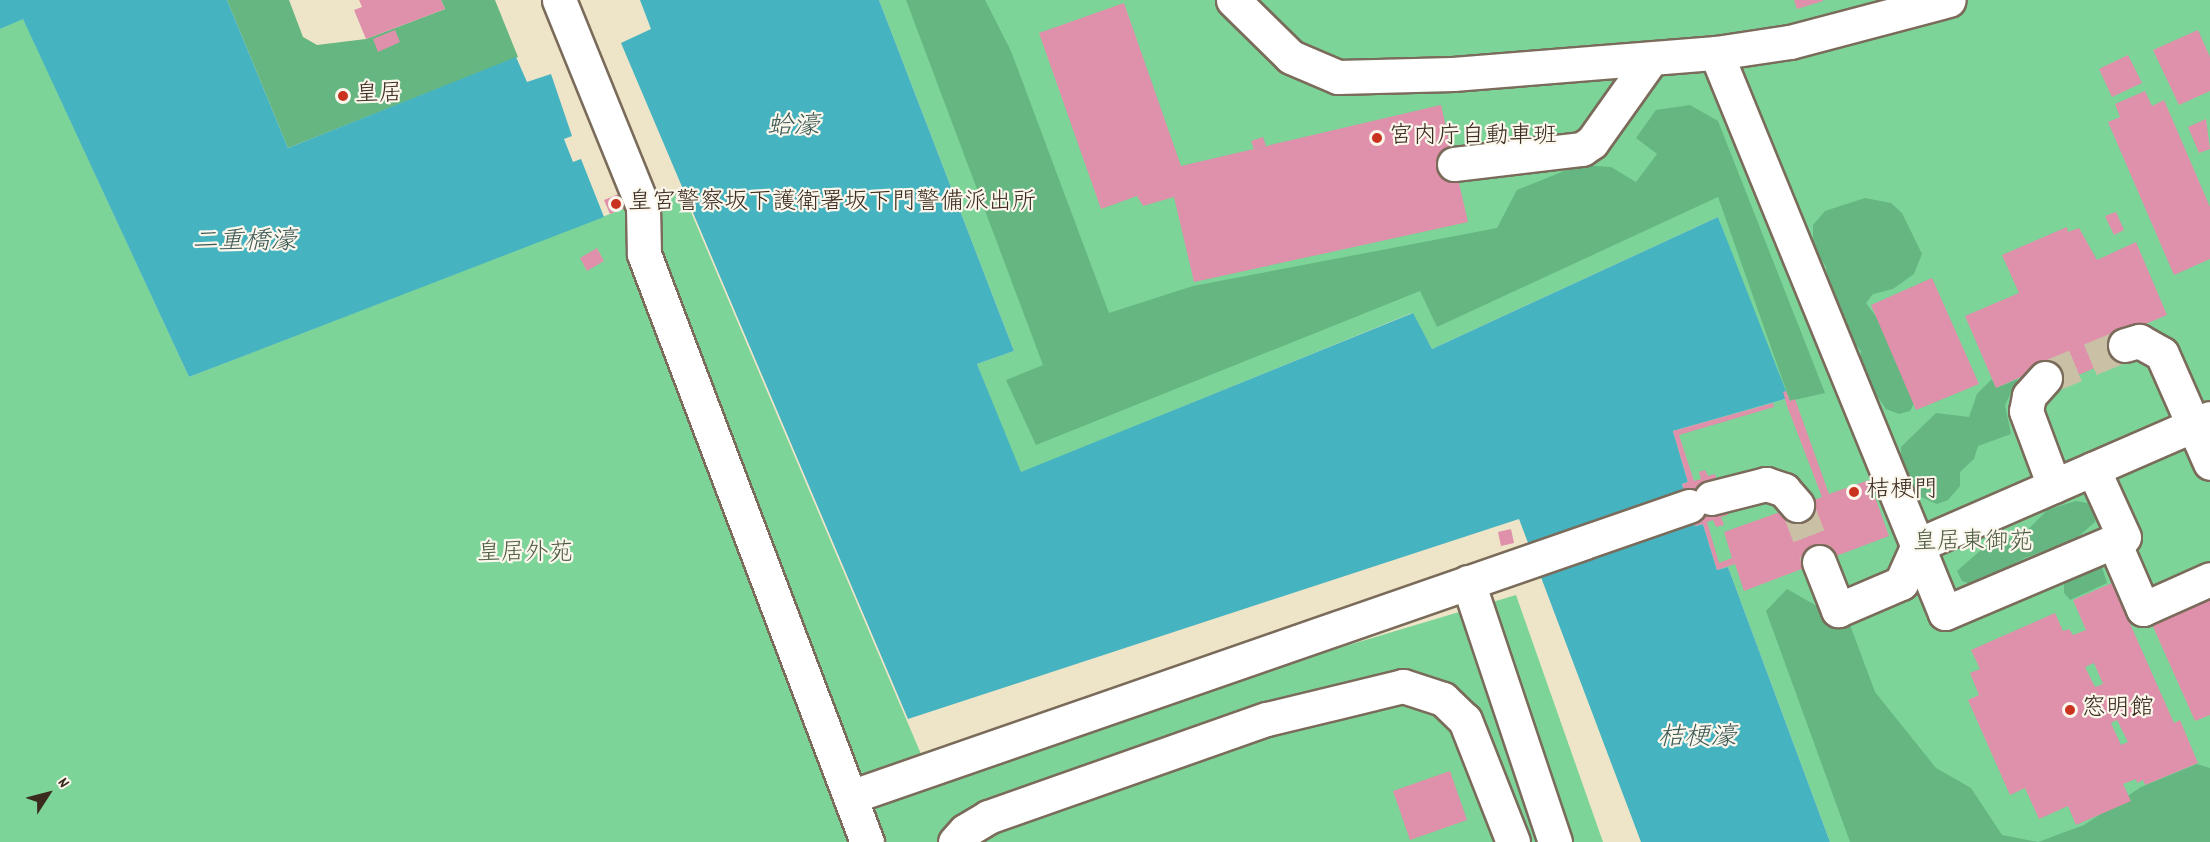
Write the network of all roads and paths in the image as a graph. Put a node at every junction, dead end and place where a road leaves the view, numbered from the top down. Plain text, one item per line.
1 (560, 0) edge
2 (1233, 0) edge
3 (1949, 0) edge
4 (1716, 54) junction
5 (1651, 59) junction
6 (1454, 164) dead end
7 (2126, 345) tunnel mouth
8 (2045, 378) tunnel mouth
9 (2202, 422) edge
10 (2210, 463) edge
11 (2093, 469) junction
12 (2054, 486) junction
13 (1797, 505) tunnel mouth
14 (2114, 542) junction
15 (1918, 545) junction
16 (1819, 562) tunnel mouth
17 (2210, 579) edge
18 (1468, 582) junction
19 (850, 797) junction
20 (867, 842) edge
21 (955, 842) edge
22 (1513, 842) edge
23 (1555, 842) edge

1 - 19 street
2 - 5 street
3 - 4 street
4 - 5 street
4 - 15 street
5 - 6 street
7 - 9 street
8 - 12 street
9 - 10 street
9 - 11 street
11 - 12 street
11 - 14 street
12 - 15 street
13 - 18 street
14 - 15 street
14 - 17 street
15 - 16 street
18 - 19 street
18 - 23 street
19 - 20 street
21 - 22 street

